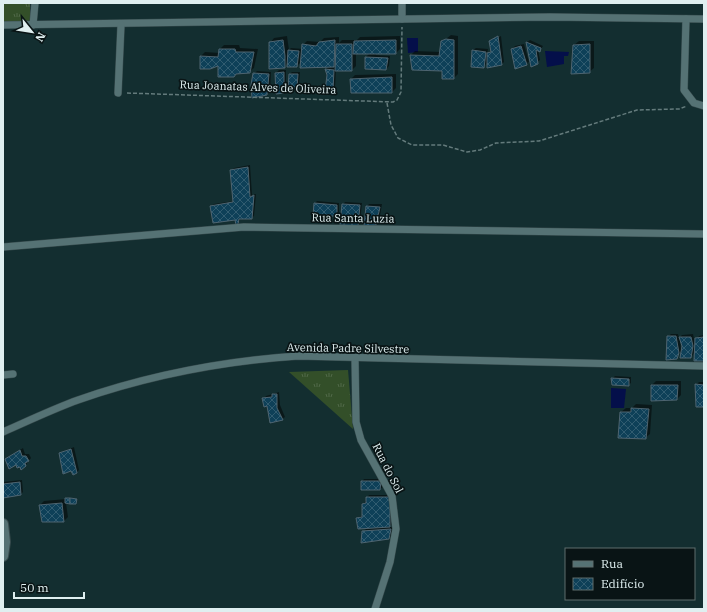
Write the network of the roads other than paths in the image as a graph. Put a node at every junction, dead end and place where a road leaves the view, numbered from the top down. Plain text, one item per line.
1 (35, 3) edge
2 (402, 3) edge
3 (402, 19) junction
4 (686, 19) junction
5 (704, 19) edge
6 (3, 25) edge
7 (121, 25) junction
8 (33, 26) junction
9 (118, 93) road end
10 (704, 106) edge
11 (704, 234) edge
12 (3, 247) edge
13 (355, 358) junction
14 (704, 366) edge
15 (13, 374) dead end
16 (3, 375) edge
17 (3, 432) edge
18 (3, 524) edge
19 (3, 556) edge
20 (375, 609) edge

1 - 8 street
2 - 3 street
3 - 4 street
3 - 7 street
4 - 5 street
4 - 10 street
6 - 8 street
7 - 8 street
7 - 9 street
11 - 12 street, Rua Santa Luzia
13 - 14 street, Avenida Padre Silvestre
13 - 17 street, Avenida Padre Silvestre
13 - 20 street, Rua do Sol
15 - 16 street
18 - 19 street

